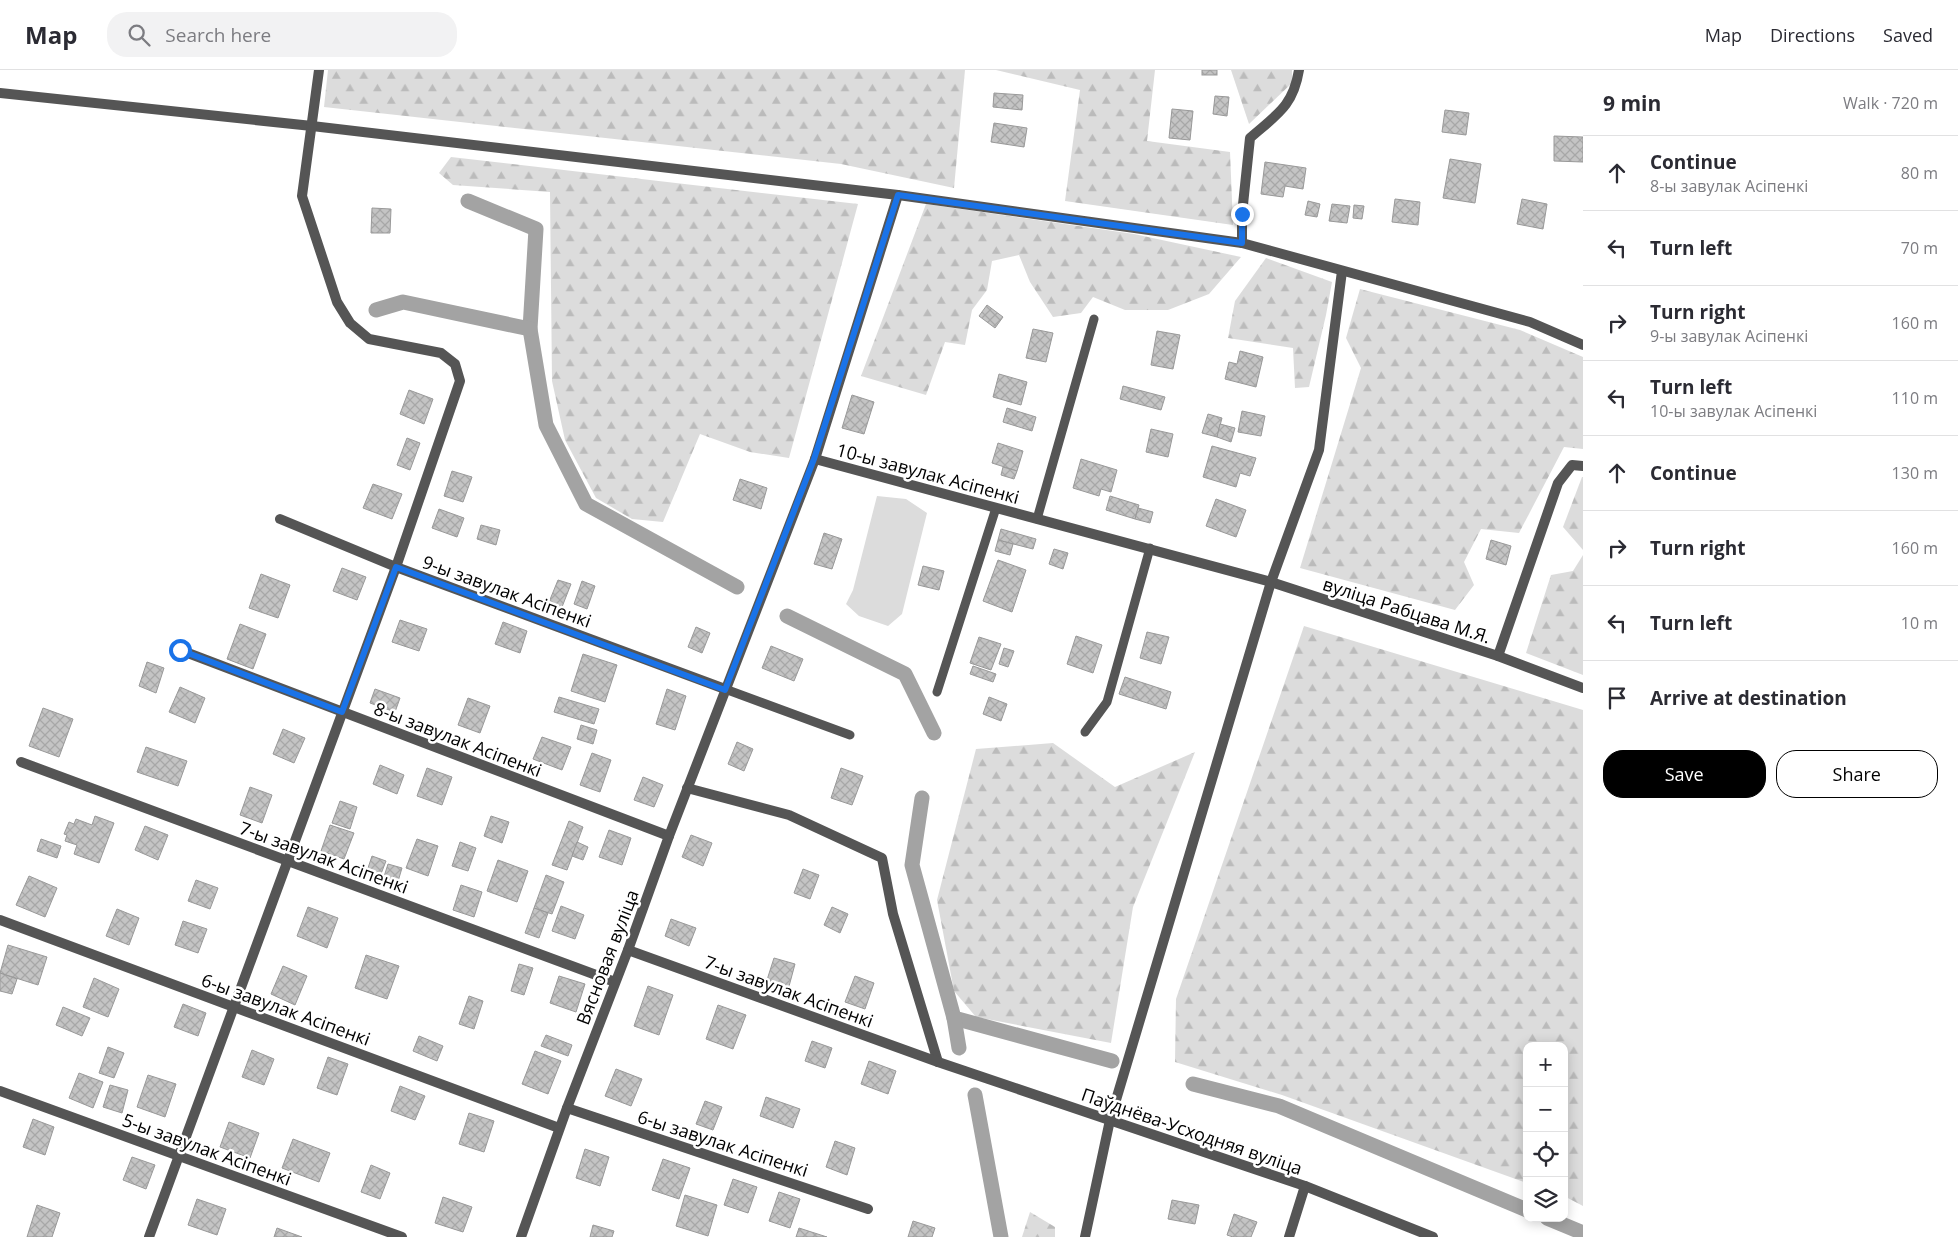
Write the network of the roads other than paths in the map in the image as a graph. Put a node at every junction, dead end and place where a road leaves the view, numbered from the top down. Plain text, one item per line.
1 (318, 70) edge
2 (1299, 70) edge
3 (0, 93) edge
4 (312, 126) junction
5 (898, 195) junction
6 (1242, 243) junction
7 (1342, 270) junction
8 (1094, 319) dead end
9 (1583, 345) edge
10 (814, 459) junction
11 (1583, 466) edge
12 (996, 508) junction
13 (280, 519) dead end
14 (1037, 519) junction
15 (1150, 548) junction
16 (396, 567) junction
17 (1271, 582) junction
18 (180, 650) dead end
19 (1498, 656) junction
20 (1583, 688) edge
21 (725, 690) junction
22 (937, 692) dead end
23 (342, 712) junction
24 (1085, 732) dead end
25 (850, 735) dead end
26 (21, 762) dead end
27 (687, 788) junction
28 (669, 836) junction
29 (288, 861) junction
30 (0, 920) edge
31 (628, 950) junction
32 (615, 982) junction
33 (234, 1007) junction
34 (938, 1062) junction
35 (0, 1092) edge
36 (567, 1108) junction
37 (1110, 1120) junction
38 (559, 1128) junction
39 (179, 1156) junction
40 (1305, 1186) junction
41 (868, 1209) dead end
42 (149, 1237) edge
43 (402, 1237) edge
44 (522, 1237) edge
45 (1085, 1237) edge
46 (1289, 1237) edge
47 (1433, 1237) edge

1 - 4 street
2 - 6 street
3 - 4 street
4 - 5 street
4 - 16 street
5 - 6 street
5 - 10 street
6 - 7 street
7 - 9 street
7 - 17 street
8 - 14 lane
10 - 12 street, 10-ы завулак Асіпенкі
10 - 21 street, 10-ы завулак Асіпенкі
11 - 19 street, вуліца Рабцава М.Я.
12 - 14 street, 10-ы завулак Асіпенкі
12 - 22 lane
13 - 16 street, 9-ы завулак Асіпенкі
14 - 15 street, 10-ы завулак Асіпенкі
15 - 17 street, 10-ы завулак Асіпенкі
15 - 24 lane
16 - 21 street, 9-ы завулак Асіпенкі
16 - 23 street
17 - 19 street, вуліца Рабцава М.Я.
17 - 37 street
18 - 23 street, 8-ы завулак Асіпенкі
19 - 20 street
21 - 25 lane
21 - 27 street, Вясновая вуліца
23 - 28 street, 8-ы завулак Асіпенкі
23 - 29 street
26 - 29 street, 7-ы завулак Асіпенкі
27 - 28 street, Вясновая вуліца
27 - 34 street
28 - 31 street, Вясновая вуліца
29 - 32 street, 7-ы завулак Асіпенкі
29 - 33 street
30 - 33 street, 6-ы завулак Асіпенкі
31 - 32 street, Вясновая вуліца
31 - 34 street, 7-ы завулак Асіпенкі
32 - 36 street, Вясновая вуліца
33 - 38 street, 6-ы завулак Асіпенкі
33 - 39 street
34 - 37 street, Паўднёва-Усходняя вуліца
35 - 39 street, 5-ы завулак Асіпенкі
36 - 38 street, Вясновая вуліца
36 - 41 street, 6-ы завулак Асіпенкі
37 - 40 street, Паўднёва-Усходняя вуліца
37 - 45 street
38 - 44 street, Вясновая вуліца
39 - 42 street
39 - 43 street, 5-ы завулак Асіпенкі
40 - 46 street
40 - 47 street, Паўднёва-Усходняя вуліца

